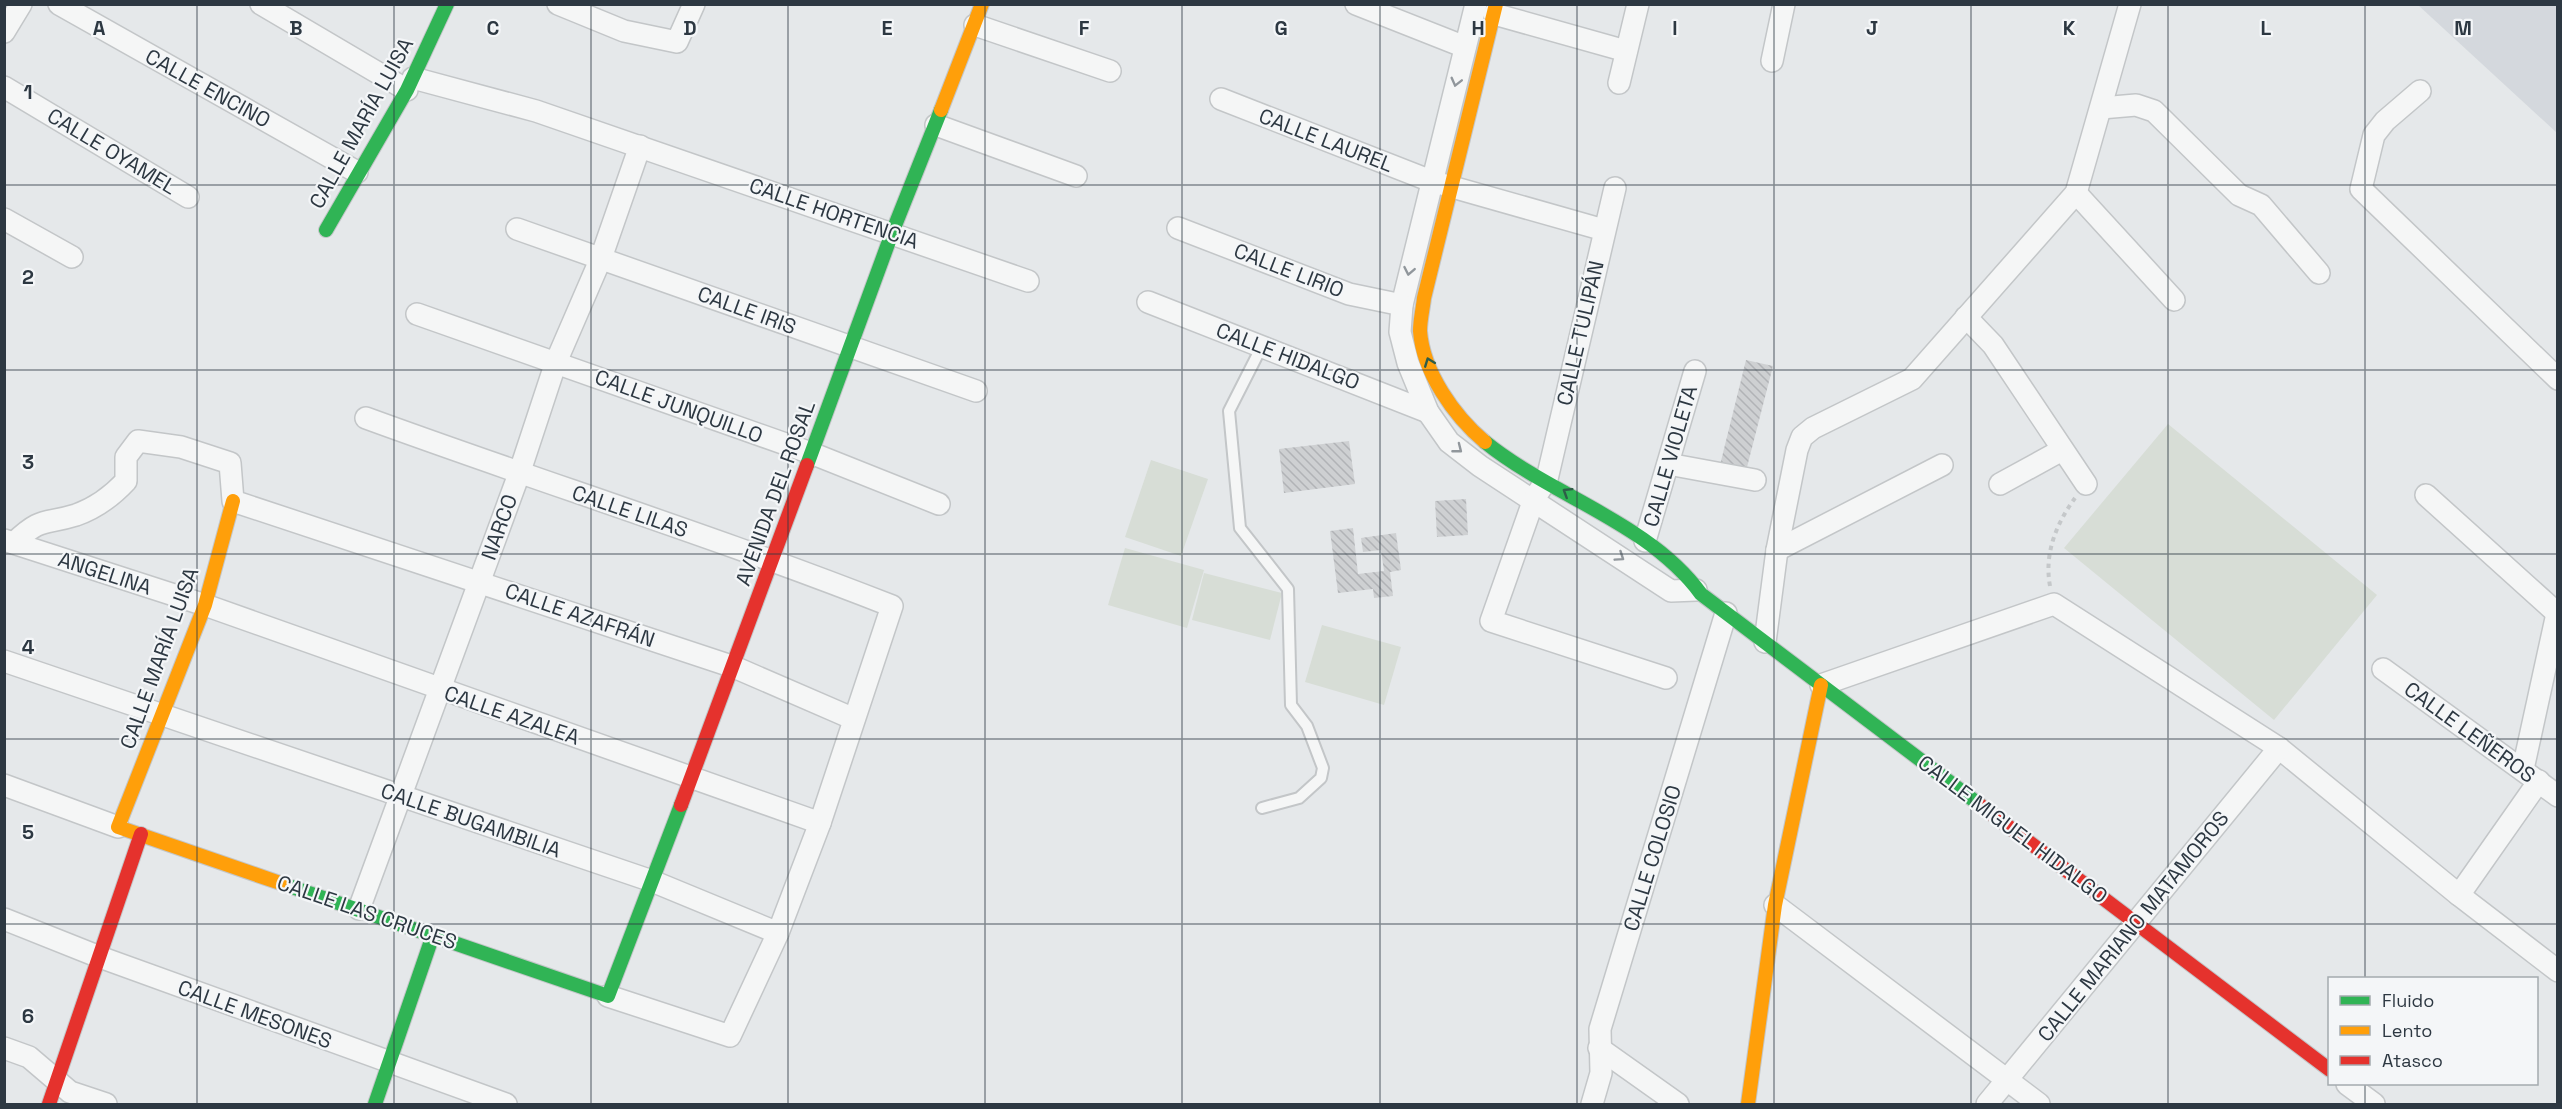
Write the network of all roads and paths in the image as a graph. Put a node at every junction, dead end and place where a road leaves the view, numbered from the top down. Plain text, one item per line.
1 (59, 4) edge
2 (261, 4) edge
3 (447, 4) edge
4 (558, 4) edge
5 (694, 4) edge
6 (982, 4) edge
7 (1356, 4) edge
8 (1638, 4) edge
9 (1784, 4) edge
10 (2130, 4) edge
11 (1488, 8) edge
12 (975, 25) junction
13 (1465, 47) junction
14 (1626, 51) junction
15 (1772, 61) dead end
16 (1110, 71) dead end
17 (1619, 83) dead end
18 (410, 84) junction
19 (4, 87) edge
20 (2420, 91) dead end
21 (1221, 99) dead end
22 (2100, 108) junction
23 (936, 125) junction
24 (639, 146) junction
25 (357, 172) junction
26 (1076, 176) dead end
27 (1431, 182) junction
28 (1453, 188) junction
29 (1615, 188) dead end
30 (2076, 193) junction
31 (188, 197) dead end
32 (4, 219) edge
33 (1178, 228) dead end
34 (517, 229) dead end
35 (326, 230) dead end
36 (1604, 230) junction
37 (892, 233) junction
38 (72, 256) dead end
39 (601, 258) junction
40 (2319, 273) dead end
41 (1028, 281) dead end
42 (2174, 300) dead end
43 (1148, 302) dead end
44 (1402, 305) junction
45 (417, 314) dead end
46 (1966, 317) junction
47 (850, 346) junction
48 (1262, 346) junction
49 (556, 362) junction
50 (1695, 371) dead end
51 (2558, 379) edge
52 (976, 391) dead end
53 (1428, 412) junction
54 (366, 417) dead end
55 (2062, 450) junction
56 (811, 453) junction
57 (1668, 464) junction
58 (1942, 465) dead end
59 (519, 474) junction
60 (1547, 479) junction
61 (1755, 480) dead end
62 (2000, 484) dead end
63 (2086, 484) joint
64 (2426, 495) dead end
65 (1534, 499) junction
66 (233, 501) junction
67 (939, 504) dead end
68 (9, 541) edge
69 (1645, 541) junction
70 (1777, 550) junction
71 (773, 559) junction
72 (480, 581) junction
73 (1696, 590) junction
74 (2054, 604) junction
75 (205, 605) junction
76 (2557, 612) edge
77 (1726, 613) junction
78 (1765, 642) junction
79 (4, 661) edge
80 (734, 668) junction
81 (2383, 669) dead end
82 (1666, 678) dead end
83 (1821, 685) junction
84 (438, 689) junction
85 (162, 713) junction
86 (854, 720) junction
87 (2279, 748) junction
88 (2531, 775) junction
89 (691, 777) junction
90 (4, 785) edge
91 (399, 795) junction
92 (2558, 796) edge
93 (1262, 808) dead end
94 (819, 824) junction
95 (118, 827) junction
96 (141, 834) junction
97 (652, 881) junction
98 (2459, 895) junction
99 (1775, 905) junction
100 (359, 909) junction
101 (4, 919) edge
102 (2136, 922) junction
103 (778, 933) junction
104 (433, 935) junction
105 (97, 956) junction
106 (2558, 971) edge
107 (608, 996) junction
108 (4, 1048) edge
109 (1599, 1048) junction
110 (389, 1063) junction
111 (2328, 1068) edge
112 (58, 1080) junction
113 (2007, 1080) junction
114 (2350, 1085) edge
115 (50, 1104) edge
116 (106, 1104) edge
117 (375, 1104) edge
118 (506, 1104) edge
119 (1592, 1104) edge
120 (1678, 1104) edge
121 (1748, 1104) edge
122 (1987, 1104) edge
123 (2039, 1104) edge
124 (2374, 1104) edge

1 - 25 street, CALLE ENCINO
2 - 18 street
3 - 18 street, CALLE MARÍA LUISA
4 - 5 street
6 - 12 street, AVENIDA DEL ROSAL
7 - 13 street
8 - 14 street
9 - 15 street
10 - 22 street
11 - 13 street
11 - 14 street
11 - 28 street, CALLE MIGUEL HIDALGO
12 - 16 street
12 - 23 street, AVENIDA DEL ROSAL
13 -> 27 street
14 - 17 street
18 - 24 street
18 - 25 street, CALLE MARÍA LUISA
19 - 31 street, CALLE OYAMEL
20 - 51 street
21 - 27 street, CALLE LAUREL
22 - 30 street
22 - 40 street
23 - 26 street
23 - 37 street, AVENIDA DEL ROSAL
24 - 37 street, CALLE HORTENCIA
24 - 39 street, NARCO
25 - 35 street, CALLE MARÍA LUISA
27 - 28 street, CALLE LAUREL
27 -> 44 street
28 - 36 street, CALLE LAUREL
60 -> 28 street, CALLE MIGUEL HIDALGO
29 - 36 street, CALLE TULIPÁN
30 - 42 street
30 - 46 street
32 - 38 street
33 - 44 street, CALLE LIRIO
34 - 39 street, CALLE IRIS
36 - 60 street, CALLE TULIPÁN
37 - 41 street, CALLE HORTENCIA
37 - 47 street, AVENIDA DEL ROSAL
39 - 47 street, CALLE IRIS
39 - 49 street, NARCO
43 - 48 street, CALLE HIDALGO
44 - 53 street
45 - 49 street, CALLE JUNQUILLO
46 - 55 street
46 - 70 street
47 - 52 street, CALLE IRIS
47 - 56 street, AVENIDA DEL ROSAL
48 - 53 street, CALLE HIDALGO
48 - 93 lane
49 - 56 street, CALLE JUNQUILLO
49 - 59 street, NARCO
50 - 57 street, CALLE VIOLETA
53 -> 65 street
54 - 59 street, CALLE LILAS
55 - 62 street
55 - 63 street
56 - 67 street, CALLE JUNQUILLO
56 - 71 street, AVENIDA DEL ROSAL
57 - 61 street
57 - 69 street, CALLE VIOLETA
58 - 70 street
59 - 71 street, CALLE LILAS
59 - 72 street, NARCO
60 - 65 street
69 -> 60 street, CALLE MIGUEL HIDALGO
63 - 74 path
64 - 76 street
65 -> 73 street
65 - 82 street
66 - 68 street
66 - 72 street, CALLE AZAFRÁN
66 - 75 street, CALLE MARÍA LUISA
68 - 75 street, ANGELINA
69 - 73 street, CALLE MIGUEL HIDALGO
70 - 78 street
71 - 80 street, AVENIDA DEL ROSAL
71 - 86 street, CALLE LILAS
72 - 80 street, CALLE AZAFRÁN
72 - 84 street, NARCO
73 - 77 street, CALLE MIGUEL HIDALGO
74 - 83 street
74 - 87 street
75 - 84 street, CALLE AZALEA
75 - 85 street, CALLE MARÍA LUISA
76 - 88 street
77 - 78 street, CALLE MIGUEL HIDALGO
77 - 109 street, CALLE COLOSIO
78 - 83 street, CALLE MIGUEL HIDALGO
79 - 85 street, CALLE BUGAMBILIA
80 - 86 street, CALLE AZAFRÁN
80 - 89 street, AVENIDA DEL ROSAL
81 - 88 street, CALLE LEÑEROS
83 - 99 street
83 - 102 street, CALLE MIGUEL HIDALGO
84 - 89 street, CALLE AZALEA
84 - 91 street, NARCO
85 - 91 street, CALLE BUGAMBILIA
85 - 95 street, CALLE MARÍA LUISA
86 - 94 street
87 - 98 street
87 - 102 street, CALLE MARIANO MATAMOROS
88 - 92 street, CALLE LEÑEROS
88 - 98 street
89 - 94 street, CALLE AZALEA
89 - 97 street, AVENIDA DEL ROSAL
90 - 95 street, CALLE LAS CRUCES
91 - 97 street, CALLE BUGAMBILIA
91 - 100 street, NARCO
94 - 103 street
95 - 96 street, CALLE LAS CRUCES
96 - 100 street, CALLE LAS CRUCES
96 - 105 street
97 - 103 street, CALLE BUGAMBILIA
97 - 107 street, AVENIDA DEL ROSAL
98 - 106 street
99 - 113 street
99 - 121 street
100 - 104 street, CALLE LAS CRUCES
101 - 105 street, CALLE MESONES
102 - 111 street, CALLE MIGUEL HIDALGO
102 - 113 street, CALLE MARIANO MATAMOROS
103 - 107 street, CALLE LAS CRUCES
104 - 107 street, CALLE LAS CRUCES
104 - 110 street
105 - 110 street, CALLE MESONES
105 - 112 street
108 - 112 street
109 - 119 street, CALLE COLOSIO
109 - 120 street
110 - 117 street
110 - 118 street, CALLE MESONES
112 - 115 street
112 - 116 street
113 - 122 street, CALLE MARIANO MATAMOROS
113 - 123 street
114 - 124 street

